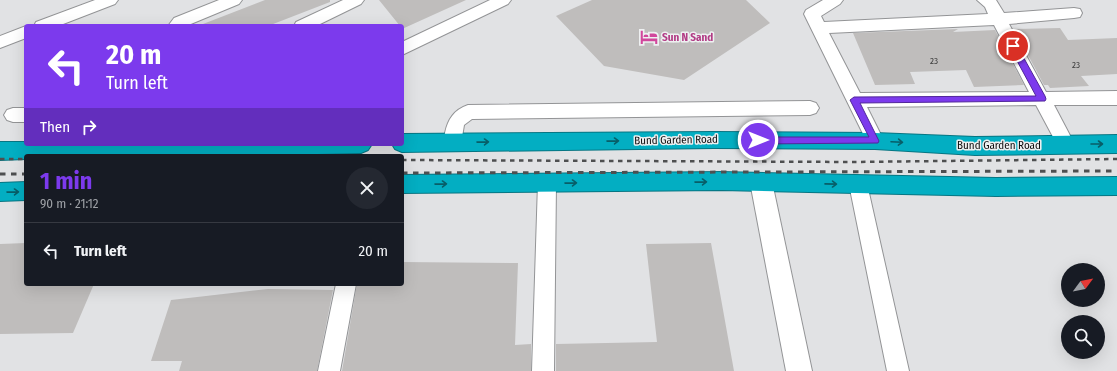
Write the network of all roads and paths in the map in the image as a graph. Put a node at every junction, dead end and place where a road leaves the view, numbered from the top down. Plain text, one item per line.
1 (110, 0) edge
2 (234, 0) edge
3 (356, 0) edge
4 (503, 0) edge
5 (835, 0) edge
6 (985, 0) edge
7 (1074, 13) dead end
8 (999, 19) junction
9 (47, 24) edge
10 (178, 24) edge
11 (306, 24) edge
12 (818, 28) junction
13 (24, 33) edge
14 (0, 42) edge
15 (404, 48) edge
16 (1117, 98) edge
17 (1042, 99) junction
18 (854, 100) junction
19 (810, 108) dead end
20 (875, 141) junction
21 (452, 142) junction
22 (404, 143) edge
23 (1117, 144) edge
24 (1066, 145) junction
25 (140, 146) edge
26 (0, 151) edge
27 (761, 182) junction
28 (547, 183) junction
29 (404, 184) edge
30 (858, 184) junction
31 (1117, 186) edge
32 (24, 191) edge
33 (0, 192) edge
34 (346, 286) edge
35 (329, 371) edge
36 (543, 371) edge
37 (799, 371) edge
38 (898, 371) edge

1 - 9 lane
2 - 10 lane
3 - 11 lane
4 - 15 lane
5 - 12 lane
6 - 8 lane
7 - 8 lane
8 - 12 lane
8 - 17 lane
12 - 18 lane
13 - 14 lane
16 - 17 lane
17 - 18 lane
17 - 24 lane
18 - 20 lane
19 - 21 lane
21 -> 20 highway, Bund Garden Road
20 -> 24 highway, Bund Garden Road
21 - 22 highway, Bund Garden Road
24 -> 23 highway, Bund Garden Road
25 - 26 highway
28 -> 27 highway
27 -> 30 highway
27 - 37 street
29 -> 28 highway
28 - 36 lane
30 - 31 highway
30 - 38 lane
33 -> 32 highway
34 - 35 lane

